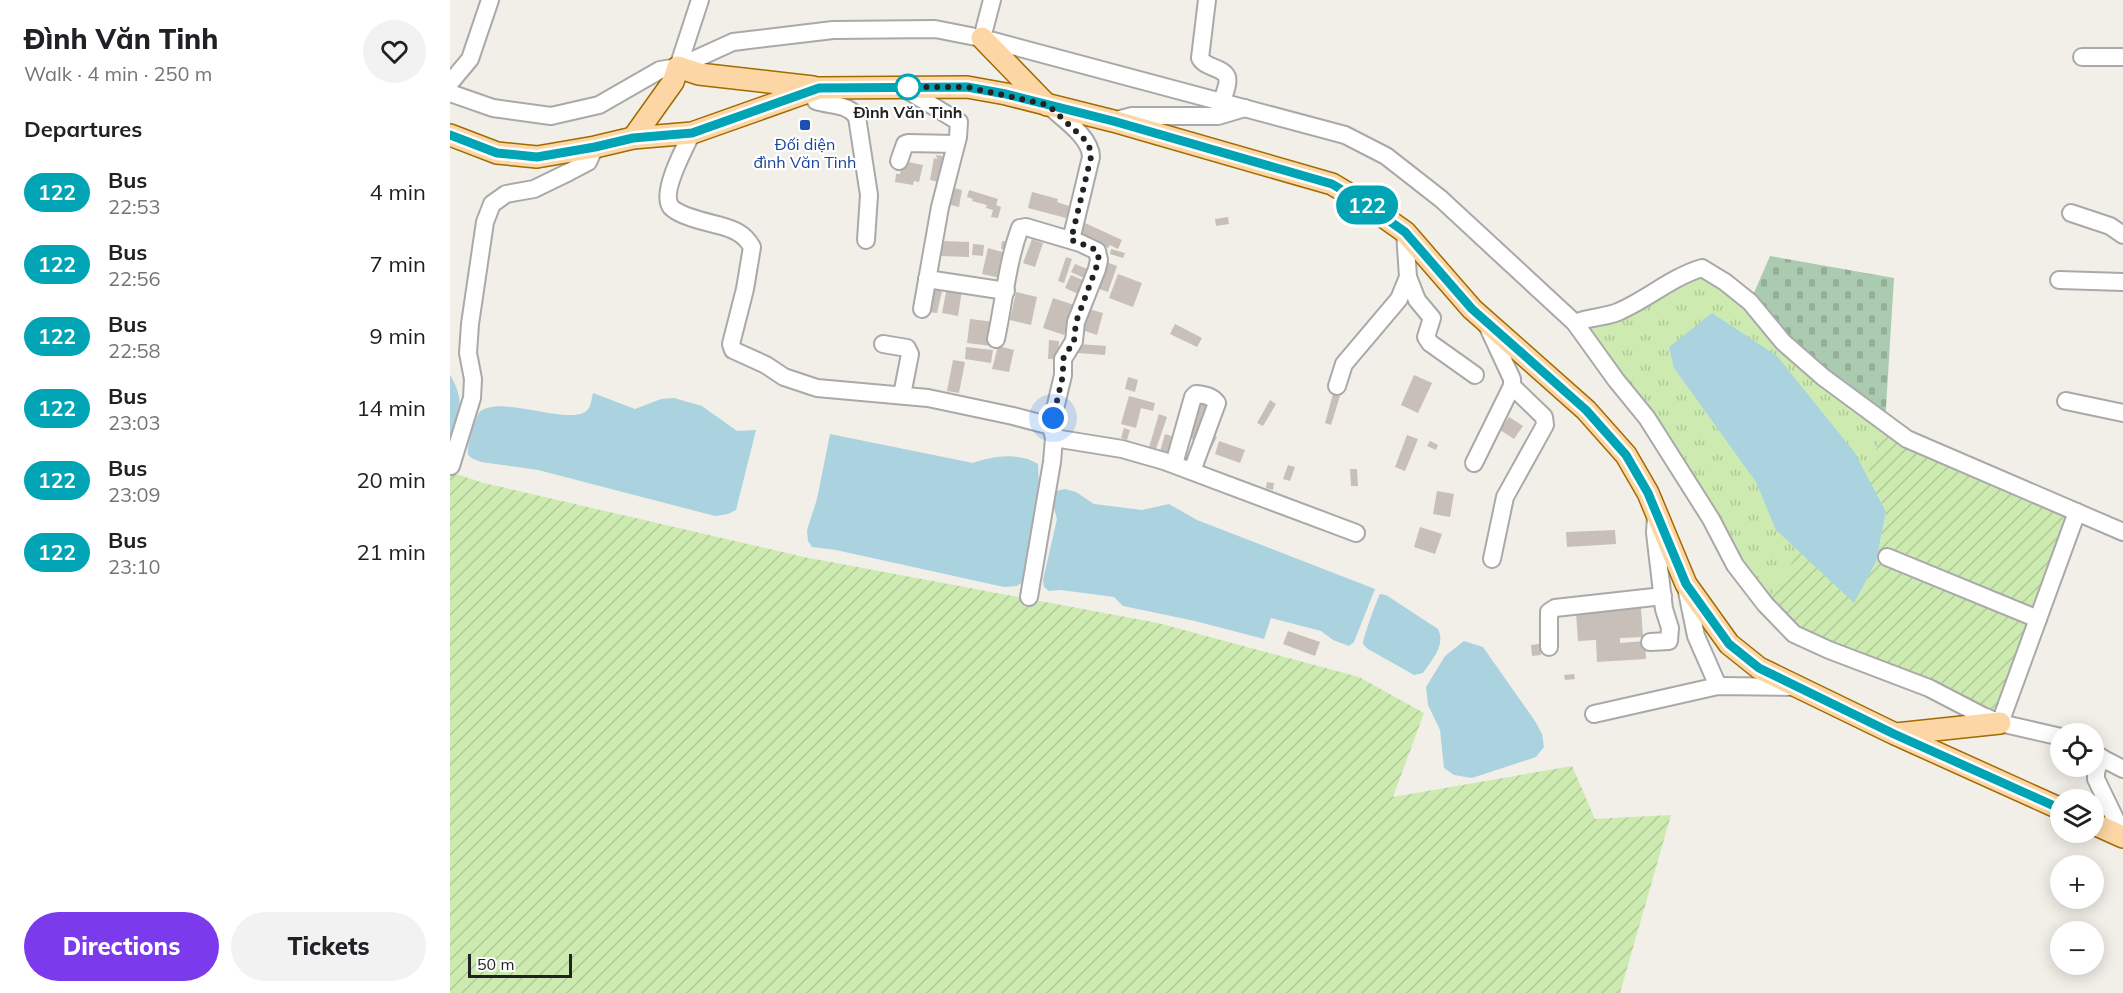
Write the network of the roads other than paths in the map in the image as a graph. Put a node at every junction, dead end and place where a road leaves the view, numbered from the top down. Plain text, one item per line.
1 (490, 0) edge
2 (700, 0) edge
3 (993, 0) edge
4 (1208, 0) edge
5 (982, 38) junction
6 (2082, 57) dead end
7 (2123, 57) edge
8 (678, 67) junction
9 (450, 82) edge
10 (901, 87) junction
11 (819, 88) junction
12 (450, 93) edge
13 (1222, 101) junction
14 (1048, 105) junction
15 (1246, 108) junction
16 (1113, 121) junction
17 (692, 133) junction
18 (450, 135) edge
19 (633, 138) junction
20 (956, 144) junction
21 (595, 147) junction
22 (899, 161) dead end
23 (2071, 213) dead end
24 (1405, 232) junction
25 (2123, 235) edge
26 (866, 240) dead end
27 (1071, 240) junction
28 (1408, 277) junction
29 (927, 279) junction
30 (2059, 280) dead end
31 (2123, 282) edge
32 (1006, 291) junction
33 (922, 309) dead end
34 (1485, 320) junction
35 (1575, 323) junction
36 (996, 339) dead end
37 (883, 344) dead end
38 (1475, 375) dead end
39 (1337, 386) dead end
40 (1512, 386) junction
41 (902, 395) junction
42 (2066, 401) dead end
43 (2123, 413) edge
44 (1053, 432) junction
45 (1474, 463) dead end
46 (1174, 464) junction
47 (451, 466) edge
48 (1192, 471) junction
49 (1656, 511) junction
50 (2077, 512) junction
51 (2123, 532) edge
52 (1356, 534) dead end
53 (1887, 557) dead end
54 (1492, 559) dead end
55 (1686, 584) junction
56 (1663, 596) junction
57 (1029, 597) dead end
58 (2038, 619) junction
59 (1650, 642) dead end
60 (1549, 647) dead end
61 (1718, 686) junction
62 (1799, 687) junction
63 (1594, 714) dead end
64 (2000, 723) junction
65 (1894, 734) junction
66 (2050, 734) edge
67 (2104, 758) edge
68 (2123, 769) edge
69 (2096, 777) edge
70 (2050, 804) edge
71 (2104, 828) edge
72 (2123, 836) edge

1 - 9 street
2 - 8 street
3 - 5 street
4 - 13 street
5 - 8 street
5 - 13 street
5 - 14 main road
6 - 7 street
8 - 11 main road
8 - 12 street
8 - 19 main road
10 - 11 main road
10 - 14 main road
10 - 20 street
11 - 17 main road
11 - 26 street
13 - 15 street
14 - 16 main road
14 - 27 street
15 - 16 street
15 - 35 street
16 - 24 main road
17 - 19 main road
17 - 41 street
18 - 21 main road
19 - 21 main road
20 - 22 street
20 - 29 street
21 - 47 street
23 - 25 street
24 - 28 street
24 - 34 main road
27 - 32 street
27 - 44 street
28 - 38 street
28 - 39 street
29 - 32 street
29 - 33 street
30 - 31 street
32 - 36 street
34 - 40 street
34 - 49 main road
35 - 50 street
35 - 64 street
37 - 41 street
40 - 45 street
40 - 54 street
41 - 44 street
42 - 43 street
44 - 46 street
44 - 57 street
46 - 48 street
46 - 48 street
48 - 52 street
49 - 55 main road
49 - 56 street
50 - 51 street
50 - 58 street
53 - 58 street
55 - 61 street
55 - 62 main road
56 - 59 street
56 - 60 street
58 - 64 street
61 - 62 street
61 - 63 street
62 - 65 main road
64 - 65 main road
64 - 66 street
65 - 70 main road
67 - 68 street
69 - 72 street
71 - 72 main road

